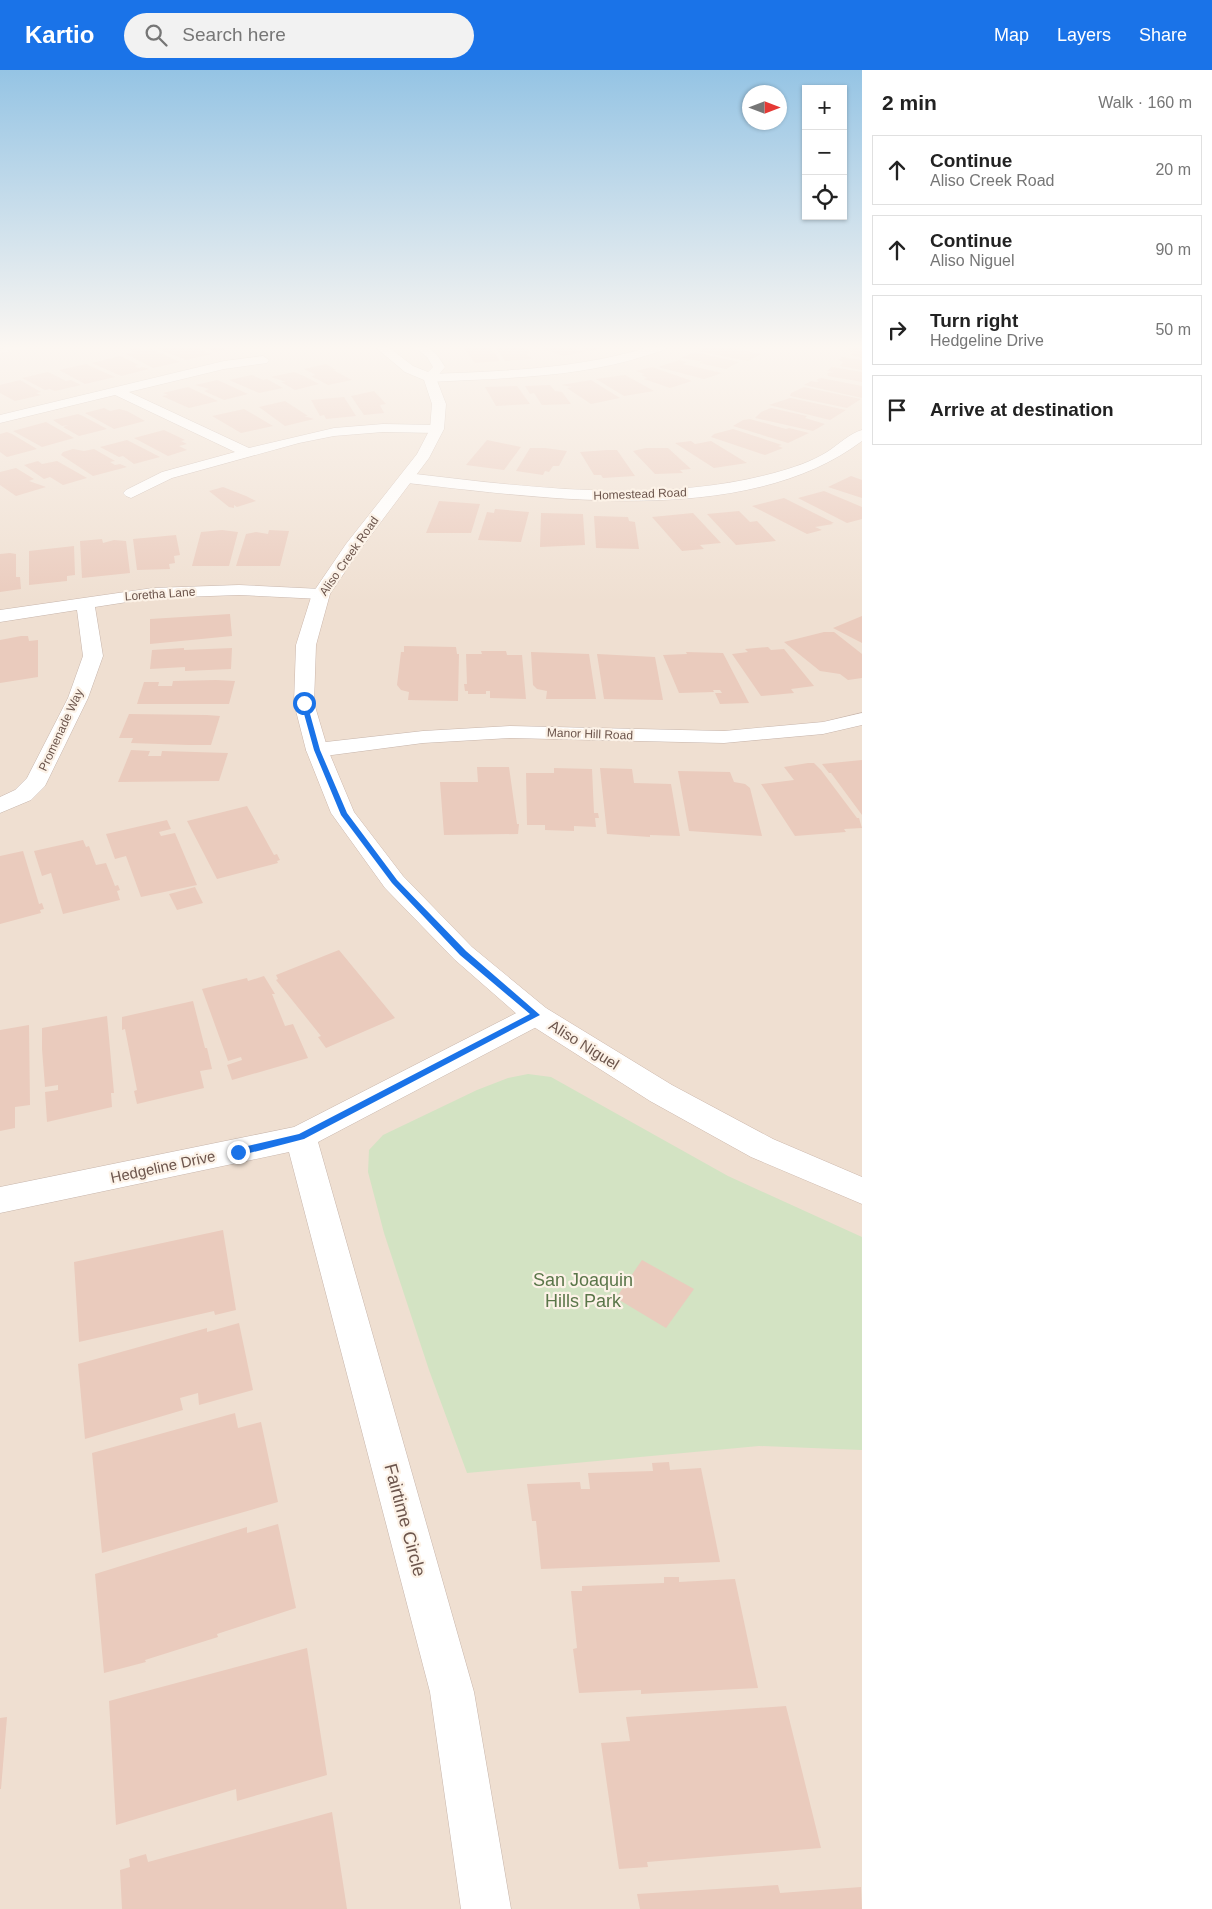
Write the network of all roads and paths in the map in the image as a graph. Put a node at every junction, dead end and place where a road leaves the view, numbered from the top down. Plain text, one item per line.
1 (204, 432) edge
2 (336, 432) edge
3 (436, 432) edge
4 (862, 434) edge
5 (247, 452) junction
6 (407, 478) junction
7 (131, 493) dead end
8 (321, 594) junction
9 (85, 602) junction
10 (0, 616) edge
11 (862, 719) edge
12 (317, 750) junction
13 (0, 806) edge
14 (536, 1015) junction
15 (301, 1137) junction
16 (862, 1191) edge
17 (0, 1200) edge
18 (486, 1909) edge

1 - 5 street
2 - 5 street
3 - 6 street, Aliso Creek Road
4 - 6 street, Homestead Road
5 - 7 street
6 - 8 street, Aliso Creek Road
8 - 9 street, Loretha Lane
8 - 12 street, Aliso Creek Road
9 - 10 street, Loretha Lane
9 - 13 street, Promenade Way
11 - 12 street, Manor Hill Road
12 - 14 street, Aliso Niguel
14 - 15 street, Hedgeline Drive
14 - 16 street, Aliso Niguel
15 - 17 street, Hedgeline Drive
15 - 18 street, Fairtime Circle

